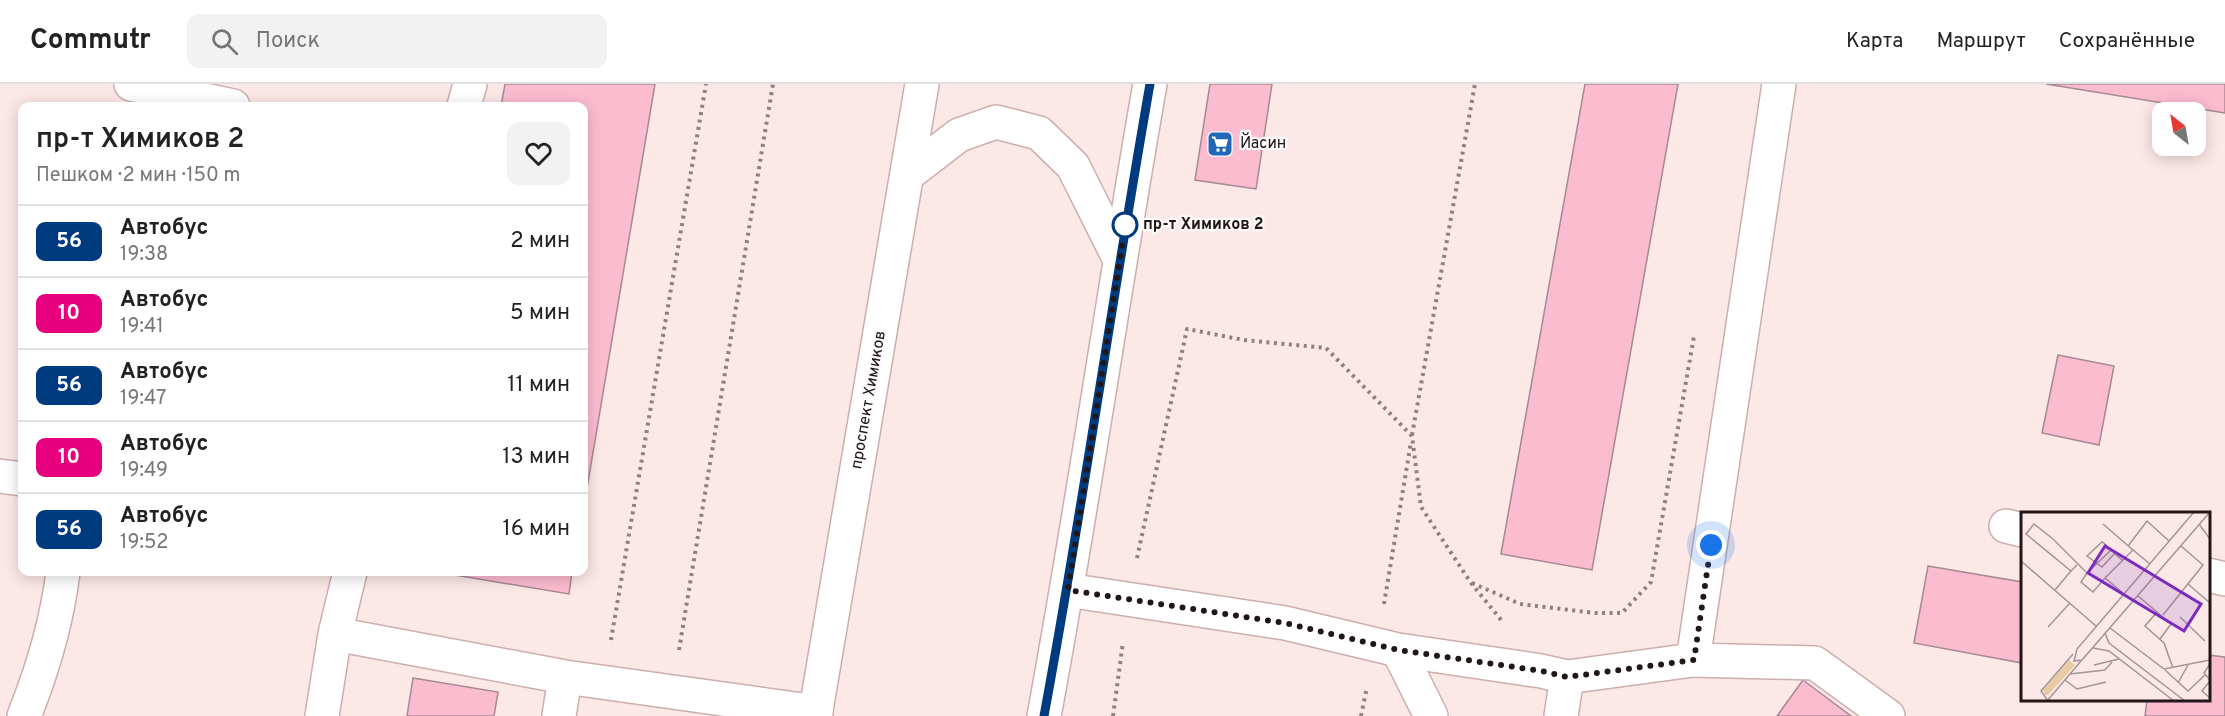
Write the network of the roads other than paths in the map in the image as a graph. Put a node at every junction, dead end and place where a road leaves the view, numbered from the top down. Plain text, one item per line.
1 (470, 84) edge
2 (922, 84) edge
3 (1150, 84) edge
4 (1779, 84) edge
5 (137, 92) edge
6 (206, 102) edge
7 (465, 102) edge
8 (907, 176) junction
9 (1119, 258) junction
10 (0, 476) edge
11 (18, 478) edge
12 (2210, 575) edge
13 (63, 576) edge
14 (349, 576) edge
15 (2225, 579) edge
16 (1068, 590) junction
17 (335, 634) junction
18 (1387, 647) junction
19 (1694, 660) junction
20 (1554, 674) junction
21 (565, 677) junction
22 (815, 714) edge
23 (24, 716) edge
24 (322, 716) edge
25 (560, 716) edge
26 (1044, 716) edge
27 (1431, 716) edge
28 (1561, 716) edge
29 (1888, 716) edge

1 - 7 main road
2 - 8 main road, проспект Химиков
3 - 9 main road
4 - 19 main road
5 - 6 main road
8 - 9 main road
8 - 22 main road, проспект Химиков
9 - 16 main road
10 - 11 main road
12 - 15 main road
13 - 23 main road
14 - 17 main road
16 - 18 main road
16 - 26 main road
17 - 21 main road
17 - 24 main road
18 - 20 main road
18 - 27 main road
19 - 20 main road
19 - 29 main road
20 - 28 main road
21 - 22 main road
21 - 25 main road

